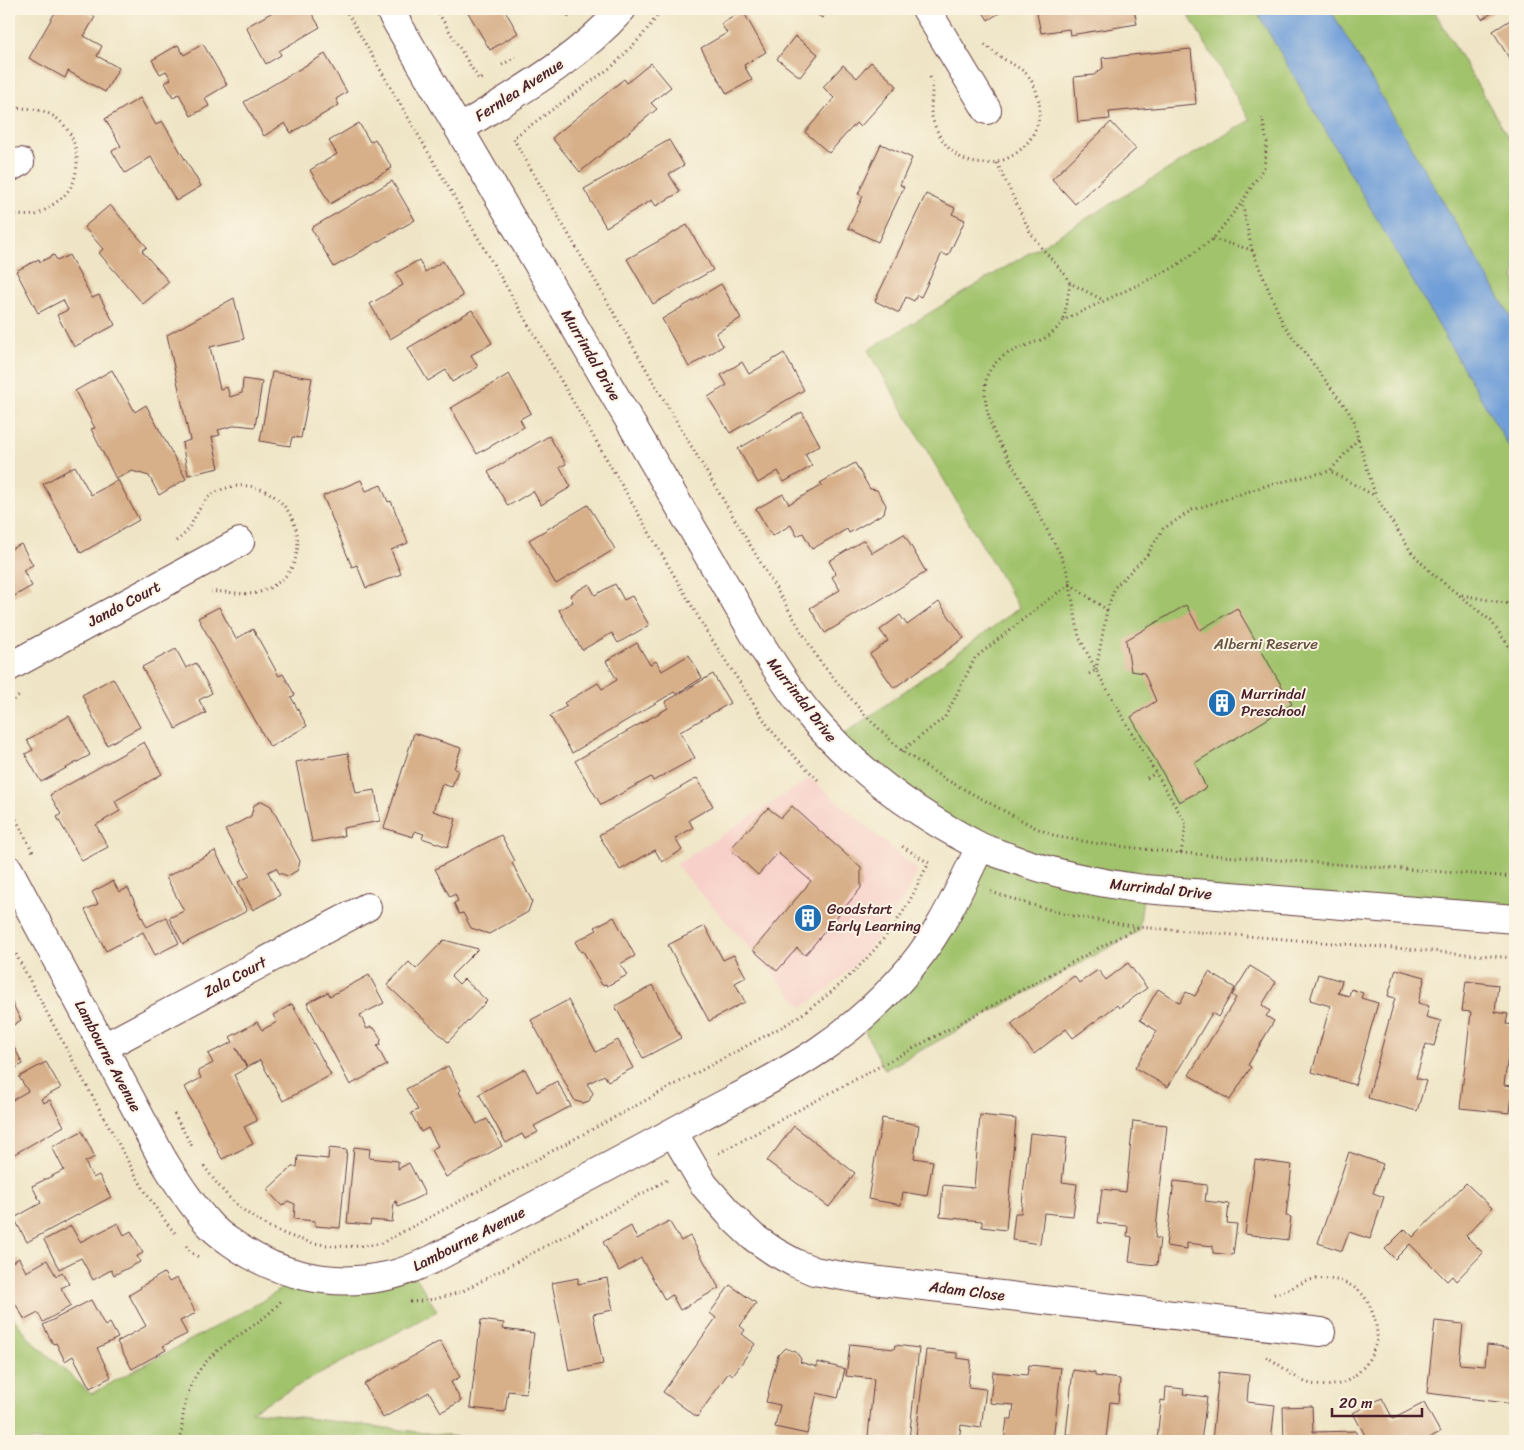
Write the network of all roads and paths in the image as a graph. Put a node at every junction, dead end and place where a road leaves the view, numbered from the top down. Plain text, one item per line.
1 (345, 9) edge
2 (389, 9) edge
3 (436, 9) edge
4 (577, 9) edge
5 (622, 9) edge
6 (926, 9) edge
7 (565, 21) dead end
8 (520, 54) dead end
9 (499, 67) dead end
10 (486, 76) dead end
11 (9, 110) edge
12 (987, 110) dead end
13 (1262, 118) dead end
14 (459, 129) junction
15 (513, 138) dead end
16 (997, 163) dead end
17 (1242, 202) junction
18 (9, 214) edge
19 (1213, 239) junction
20 (1252, 250) junction
21 (1070, 283) junction
22 (1103, 300) junction
23 (1064, 320) junction
24 (1358, 439) junction
25 (1330, 472) junction
26 (1376, 497) junction
27 (240, 542) dead end
28 (1070, 584) junction
29 (1459, 595) junction
30 (1515, 605) edge
31 (1107, 610) junction
32 (1515, 655) edge
33 (9, 667) edge
34 (1096, 670) junction
35 (1089, 674) dead end
36 (902, 751) junction
37 (1156, 773) junction
38 (1147, 778) dead end
39 (818, 780) dead end
40 (900, 845) dead end
41 (980, 847) junction
42 (1180, 853) junction
43 (9, 870) edge
44 (1515, 877) edge
45 (990, 892) dead end
46 (367, 907) dead end
47 (1515, 919) edge
48 (1138, 927) junction
49 (9, 941) edge
50 (1515, 958) edge
51 (104, 1048) junction
52 (174, 1113) dead end
53 (673, 1132) junction
54 (719, 1153) dead end
55 (197, 1156) dead end
56 (202, 1164) dead end
57 (668, 1180) dead end
58 (178, 1236) dead end
59 (183, 1242) dead end
60 (206, 1262) dead end
61 (272, 1298) dead end
62 (281, 1301) junction
63 (403, 1302) dead end
64 (288, 1303) dead end
65 (1321, 1332) dead end
66 (181, 1441) edge

1 - 39 path
2 - 14 street, Murrindal Drive
3 - 10 path
4 - 7 path
5 - 14 street, Fernlea Avenue
6 - 12 street
8 - 9 path
11 - 18 path
13 - 17 path
14 - 41 street, Murrindal Drive
15 - 36 path
16 - 21 path
17 - 19 path
17 - 20 path
19 - 20 path
19 - 22 path
20 - 24 path
21 - 22 path
21 - 23 path
22 - 23 path
23 - 28 path
24 - 25 path
24 - 26 path
25 - 26 path
25 - 31 path
26 - 29 path
27 - 33 street, Jando Court
28 - 31 path
28 - 34 path
28 - 36 path
29 - 30 path
29 - 32 path
31 - 34 path
34 - 35 path
34 - 37 path
36 - 42 path
37 - 38 path
37 - 42 path
40 - 56 path
41 - 47 street, Murrindal Drive
41 - 53 street, Lambourne Avenue
42 - 44 path
43 - 51 street, Lambourne Avenue
45 - 48 path
46 - 51 street, Zala Court
48 - 50 path
48 - 54 path
49 - 58 path
51 - 53 street, Lambourne Avenue
52 - 55 path
53 - 65 street, Adam Close
57 - 63 path
59 - 60 path
61 - 62 path
62 - 64 path
62 - 66 path

